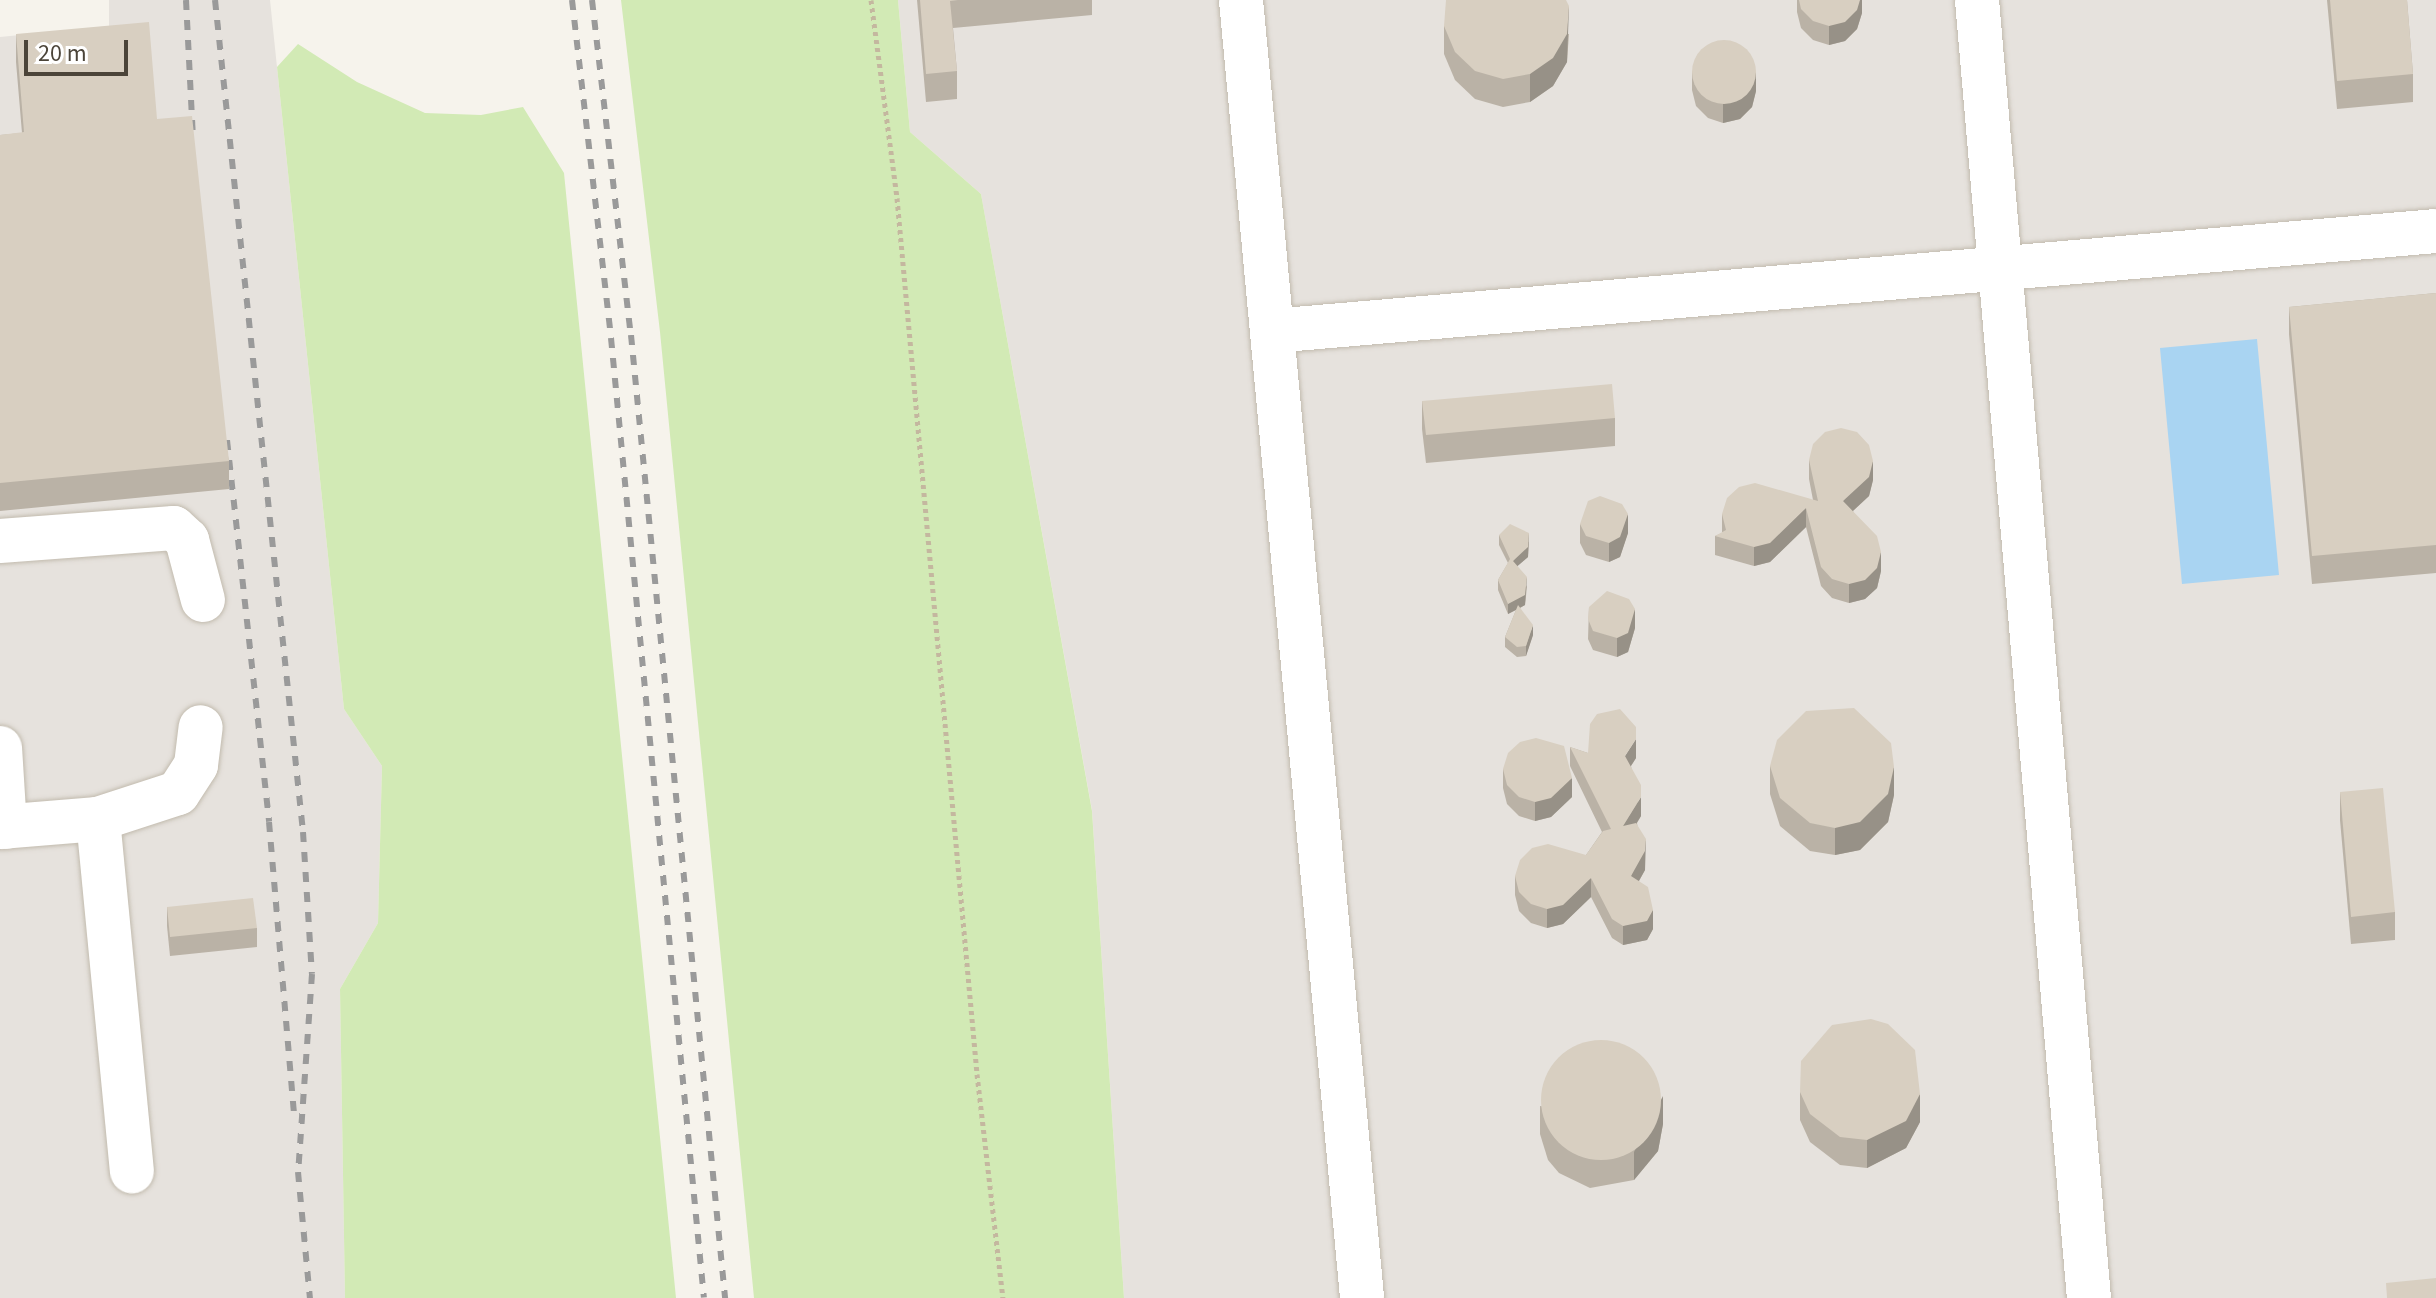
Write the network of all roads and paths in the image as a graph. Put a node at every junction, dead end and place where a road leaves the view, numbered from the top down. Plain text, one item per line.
1 (871, 0) edge
2 (1241, 0) edge
3 (1977, 0) edge
4 (2436, 231) edge
5 (2000, 268) junction
6 (1272, 331) junction
7 (0, 541) edge
8 (203, 600) dead end
9 (201, 727) dead end
10 (0, 748) edge
11 (98, 819) junction
12 (3, 827) edge
13 (132, 1171) dead end
14 (1003, 1298) edge
15 (1362, 1298) edge
16 (2089, 1298) edge

1 - 14 path
2 - 6 lane
3 - 5 lane
4 - 5 lane
5 - 6 lane
5 - 16 lane
6 - 15 lane
7 - 8 lane
9 - 11 lane
10 - 12 lane
11 - 12 lane
11 - 13 lane

